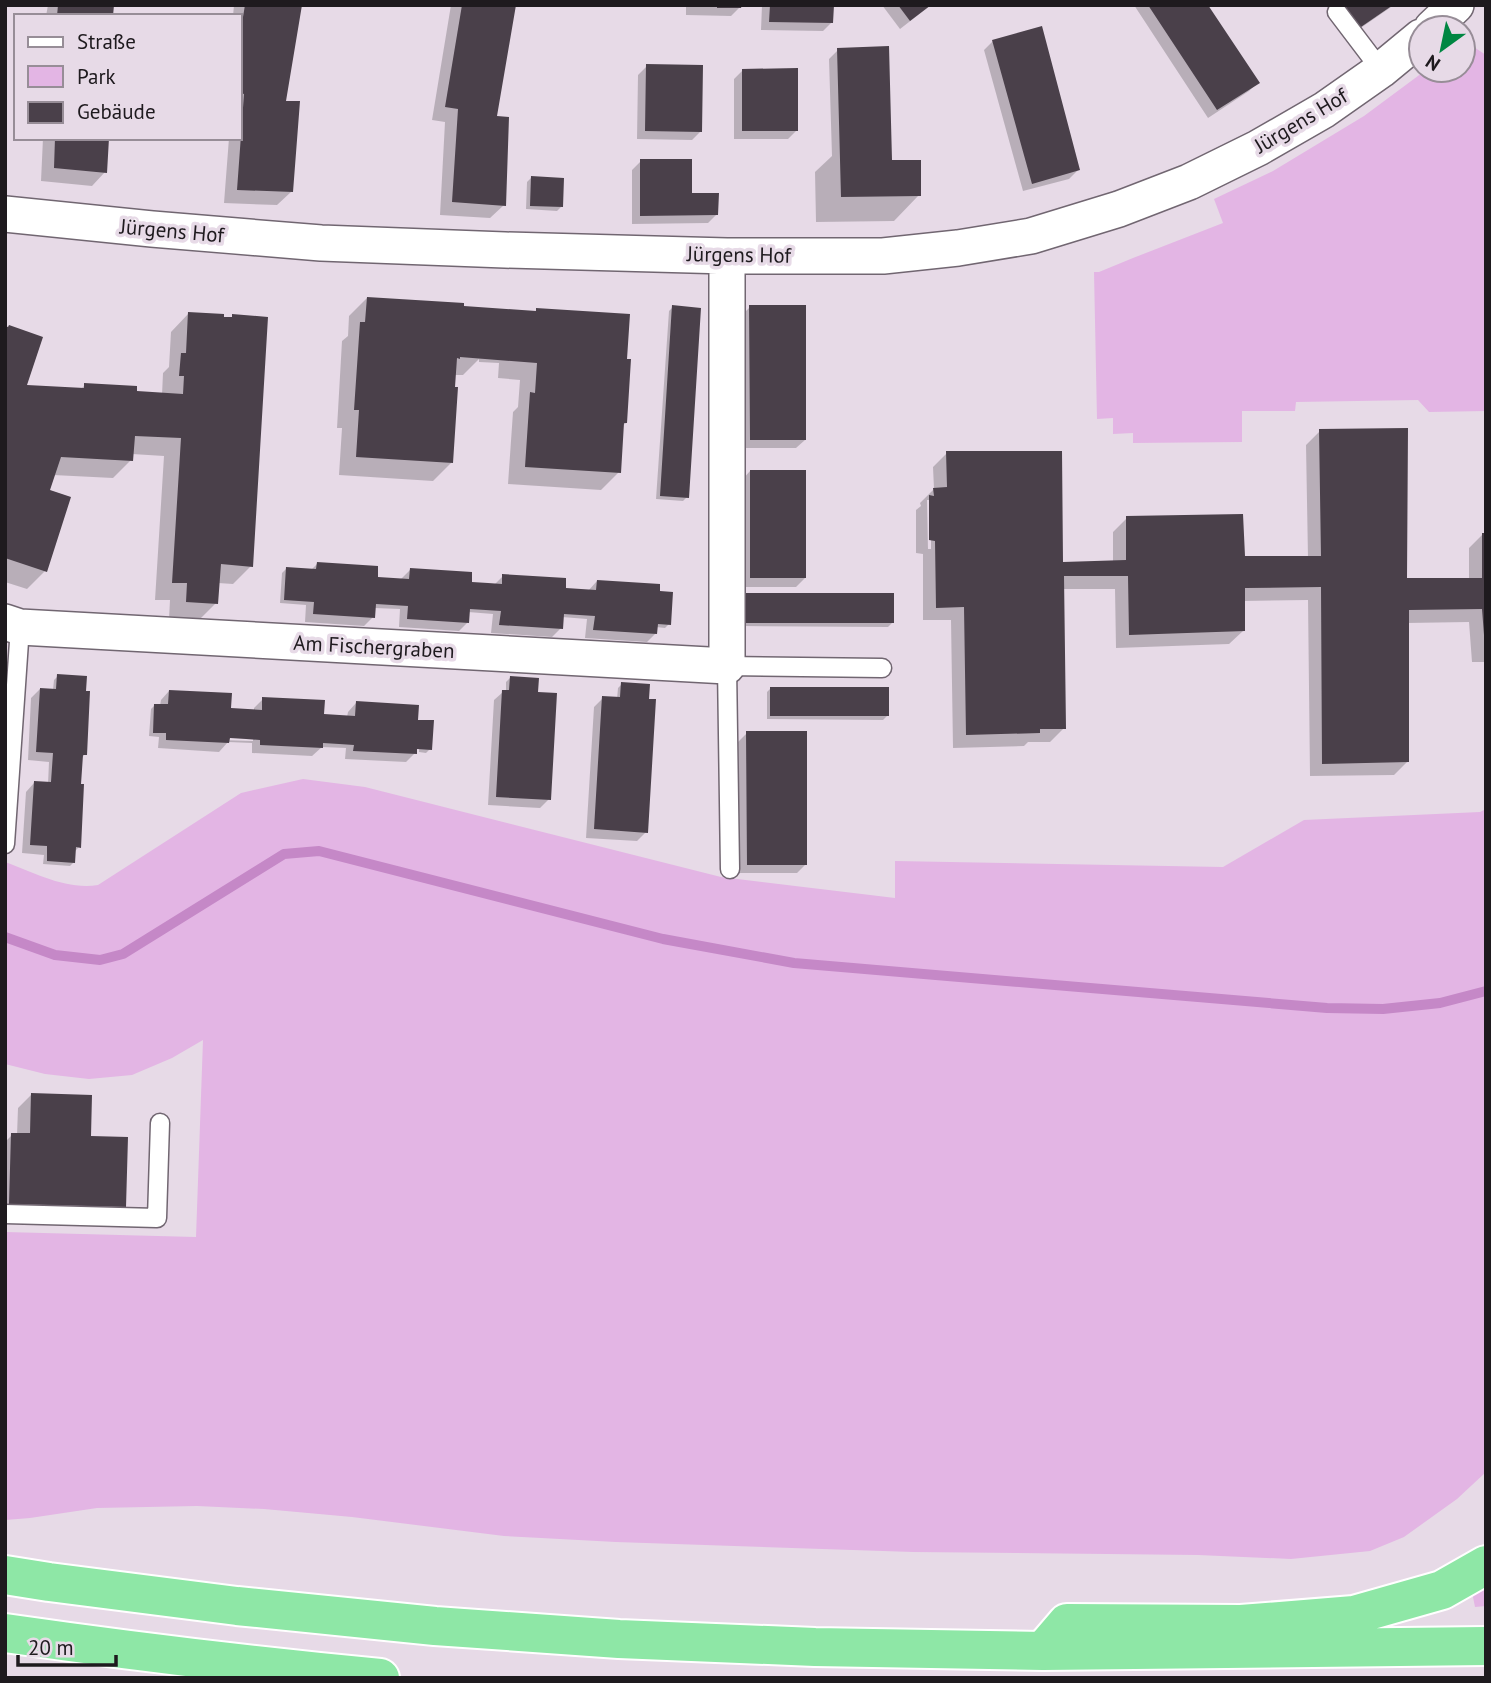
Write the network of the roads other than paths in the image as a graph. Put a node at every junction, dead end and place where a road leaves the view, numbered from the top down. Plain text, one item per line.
1 (1337, 12) dead end
2 (1407, 49) edge
3 (1381, 71) junction
4 (5, 214) edge
5 (727, 256) junction
6 (13, 625) edge
7 (727, 666) junction
8 (882, 668) dead end
9 (5, 844) edge
10 (730, 869) dead end
11 (160, 1122) dead end
12 (5, 1214) edge
13 (1486, 1565) edge
14 (5, 1575) edge
15 (5, 1633) edge
16 (1486, 1646) edge
17 (1043, 1651) junction
18 (380, 1678) edge

1 - 3 lane
2 - 3 street, Jürgens Hof
3 - 5 street, Jürgens Hof
4 - 5 street, Jürgens Hof
5 - 7 street
6 - 7 street, Am Fischergraben
6 - 9 lane, Am Fischergraben
7 - 8 lane
7 - 10 lane
11 - 12 lane
13 - 17 highway
14 - 17 highway
15 - 18 highway
16 - 17 highway

